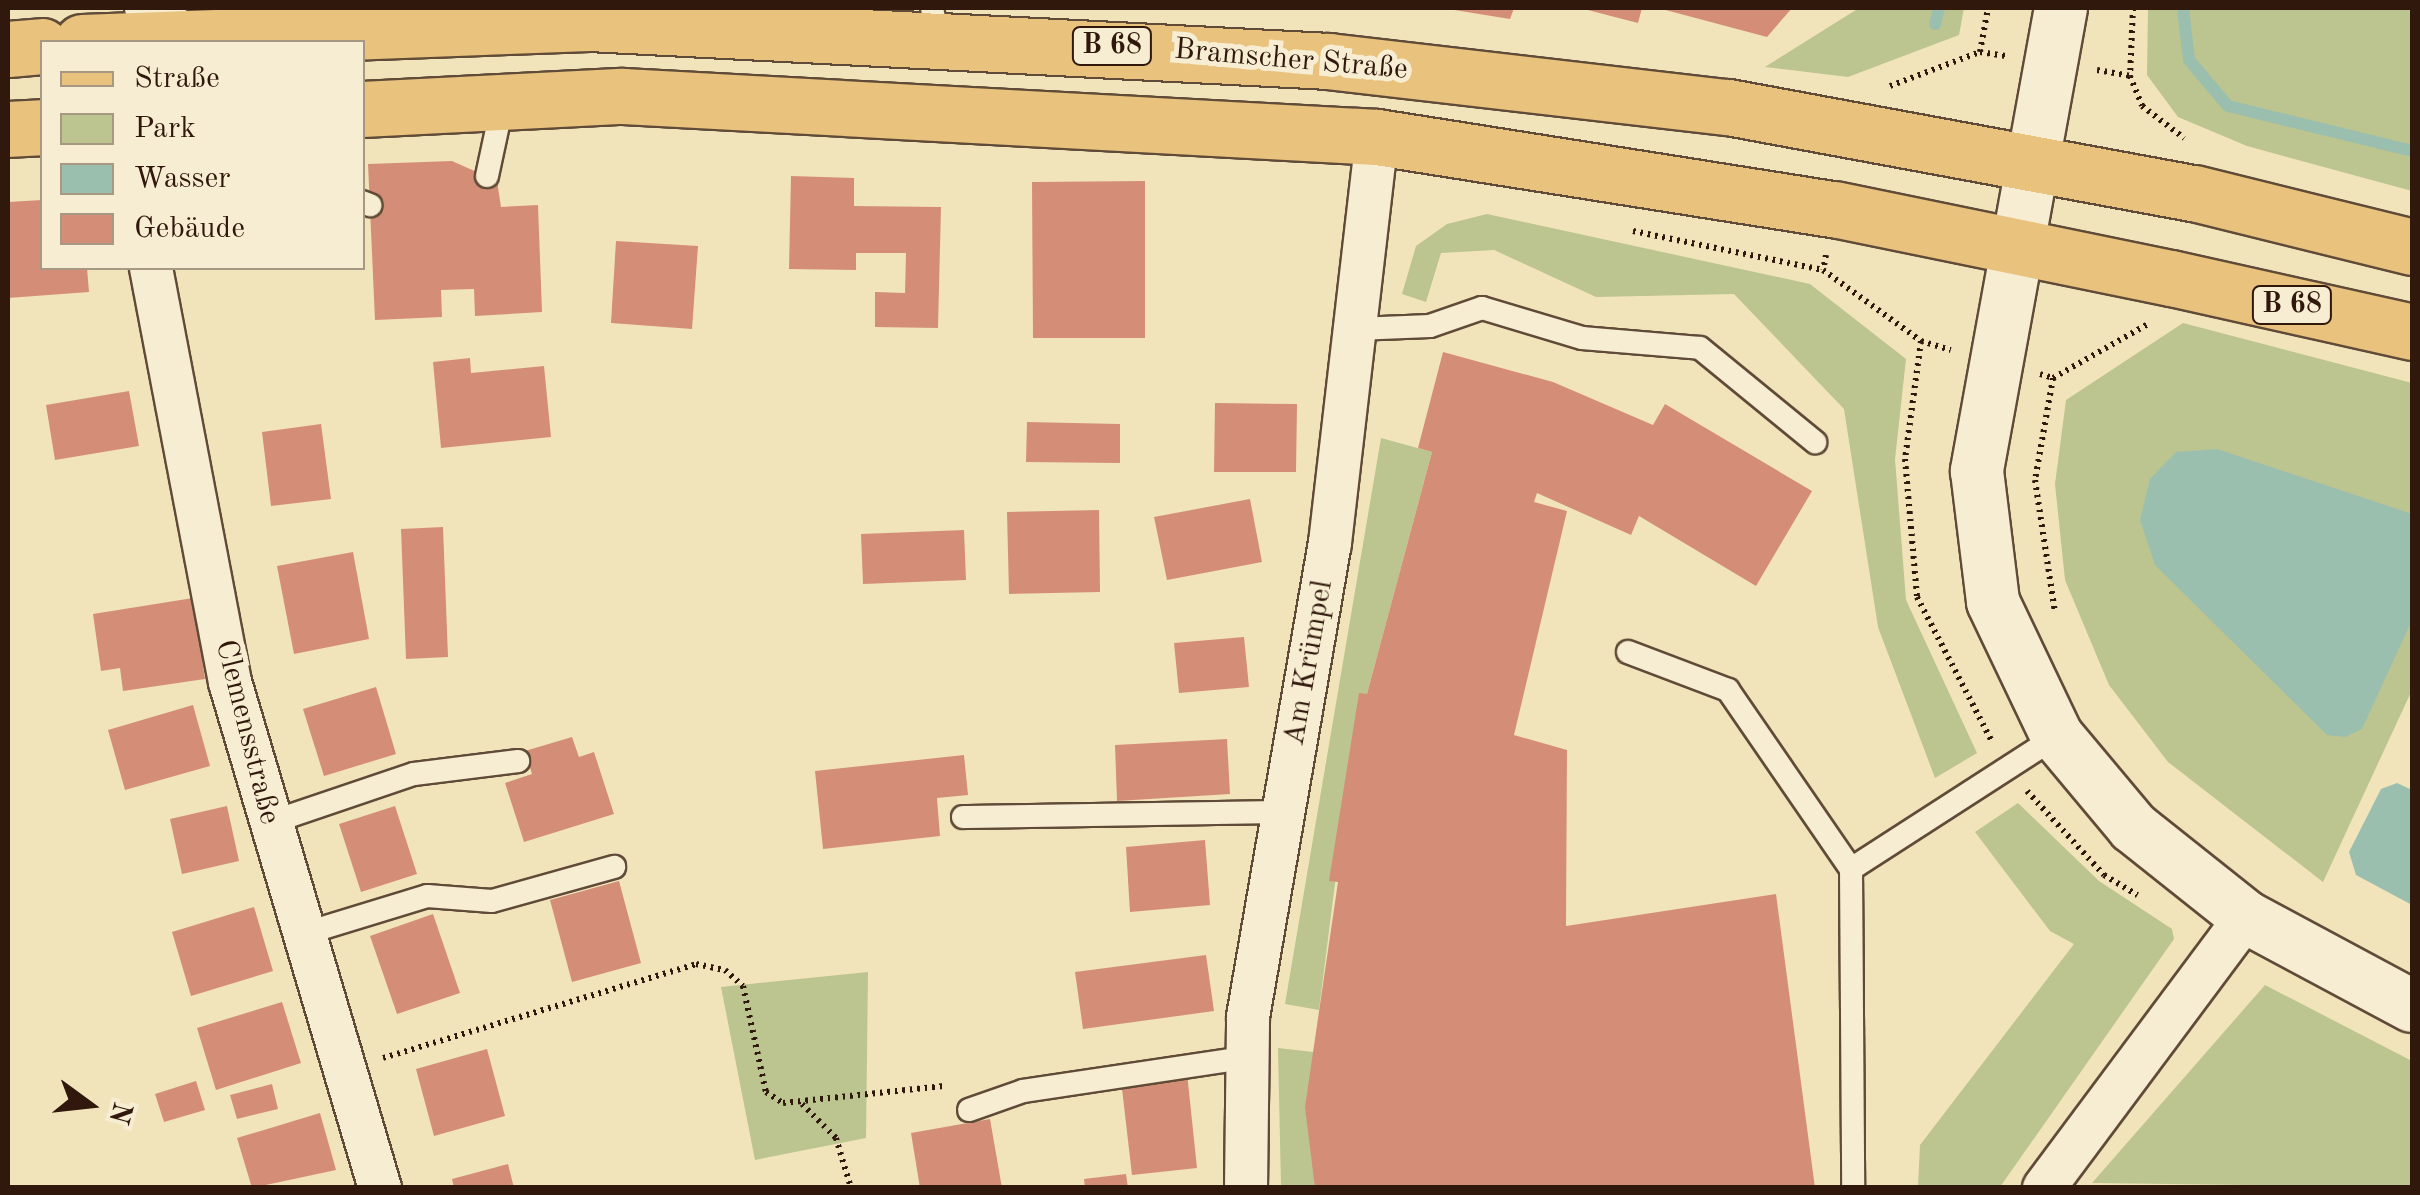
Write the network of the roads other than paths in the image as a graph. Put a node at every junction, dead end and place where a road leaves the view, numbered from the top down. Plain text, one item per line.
1 (2060, 8) edge
2 (692, 17) edge
3 (165, 21) edge
4 (866, 21) edge
5 (935, 23) edge
6 (90, 40) edge
7 (40, 46) edge
8 (8, 49) edge
9 (502, 106) junction
10 (365, 110) edge
11 (40, 127) edge
12 (8, 129) edge
13 (1377, 137) junction
14 (2033, 160) junction
15 (487, 176) dead end
16 (2015, 247) junction
17 (2412, 247) edge
18 (151, 270) edge
19 (1356, 330) junction
20 (2412, 332) edge
21 (1815, 442) dead end
22 (1628, 652) dead end
23 (2057, 736) junction
24 (518, 762) dead end
25 (1283, 812) junction
26 (963, 818) dead end
27 (269, 823) junction
28 (614, 867) dead end
29 (1851, 869) junction
30 (2246, 917) junction
31 (303, 934) junction
32 (2412, 1006) edge
33 (1243, 1058) junction
34 (969, 1110) dead end
35 (380, 1188) edge
36 (1246, 1188) edge
37 (1853, 1188) edge
38 (2044, 1188) edge

1 - 14 street
2 - 3 main road, Bramscher Straße / B 68
2 - 4 main road, Bramscher Straße / B 68
3 - 6 main road, Bramscher Straße / B 68
4 - 5 main road, Bramscher Straße / B 68
5 - 14 main road, Bramscher Straße / B 68
7 - 8 main road
9 - 10 main road, B 68
9 - 13 main road, B 68
9 - 15 lane
11 - 12 main road
13 - 16 main road, B 68
13 - 19 street, Am Krümpel
14 - 16 street
14 - 17 main road, B 68
16 - 20 main road, B 68
16 - 23 street
18 - 27 street, Clemensstraße
19 - 21 lane
19 - 25 street, Am Krümpel
22 - 29 lane
23 - 29 lane
23 - 30 street
24 - 27 lane
25 - 26 lane
25 - 33 street, Am Krümpel
27 - 31 street, Clemensstraße
28 - 31 lane
29 - 37 lane
30 - 32 street
30 - 38 street
31 - 35 street, Clemensstraße
33 - 34 lane
33 - 36 street, Am Krümpel

